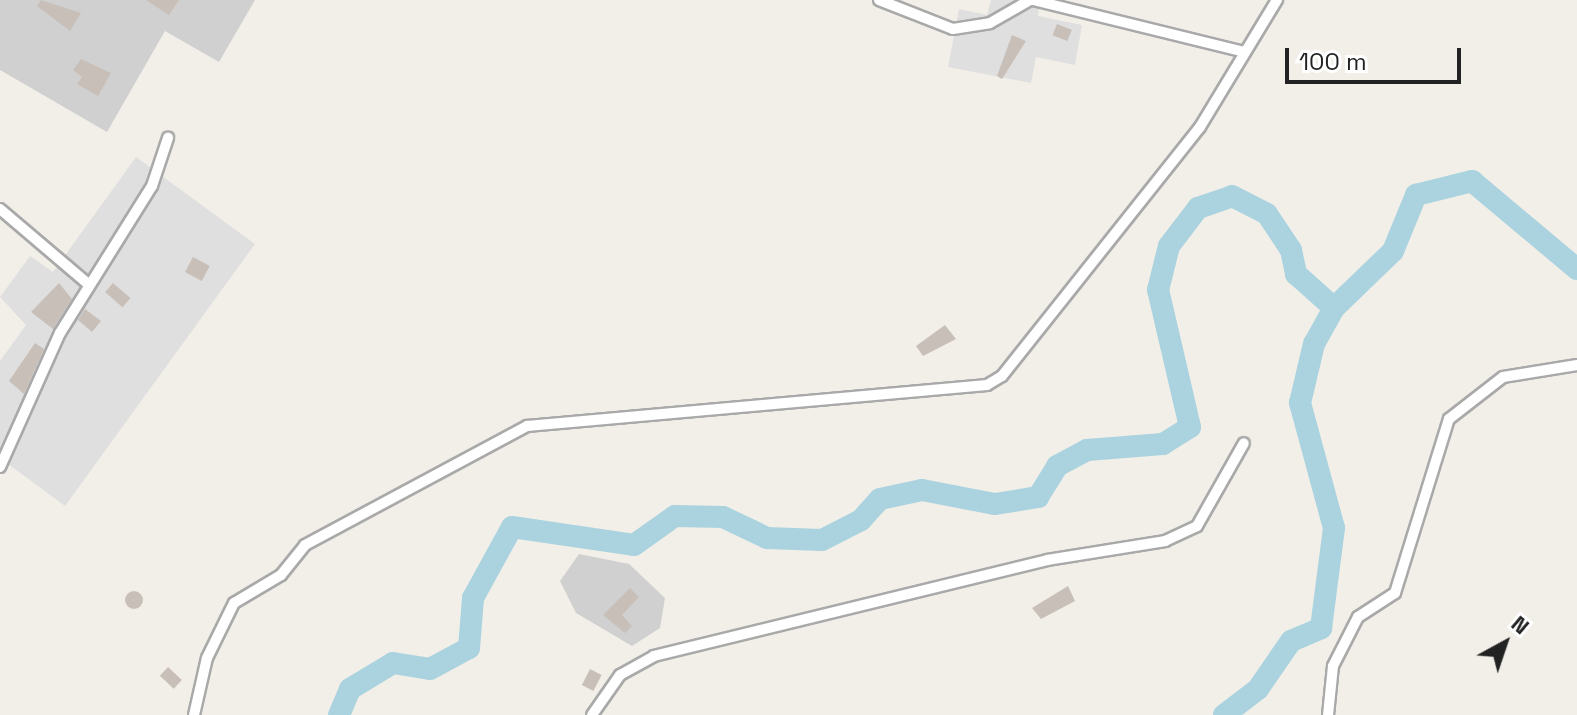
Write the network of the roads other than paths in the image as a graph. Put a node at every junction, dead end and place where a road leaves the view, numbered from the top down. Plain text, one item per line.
1 (879, 0) edge
2 (1032, 0) edge
3 (1277, 0) edge
4 (1245, 52) junction
5 (168, 138) dead end
6 (0, 209) edge
7 (88, 284) junction
8 (1577, 365) edge
9 (1244, 443) dead end
10 (0, 467) edge
11 (194, 715) edge
12 (592, 715) edge
13 (1328, 715) edge

1 - 2 street
2 - 4 street
3 - 4 street
4 - 11 street
5 - 7 street
6 - 7 street
7 - 10 street
8 - 13 street
9 - 12 street

